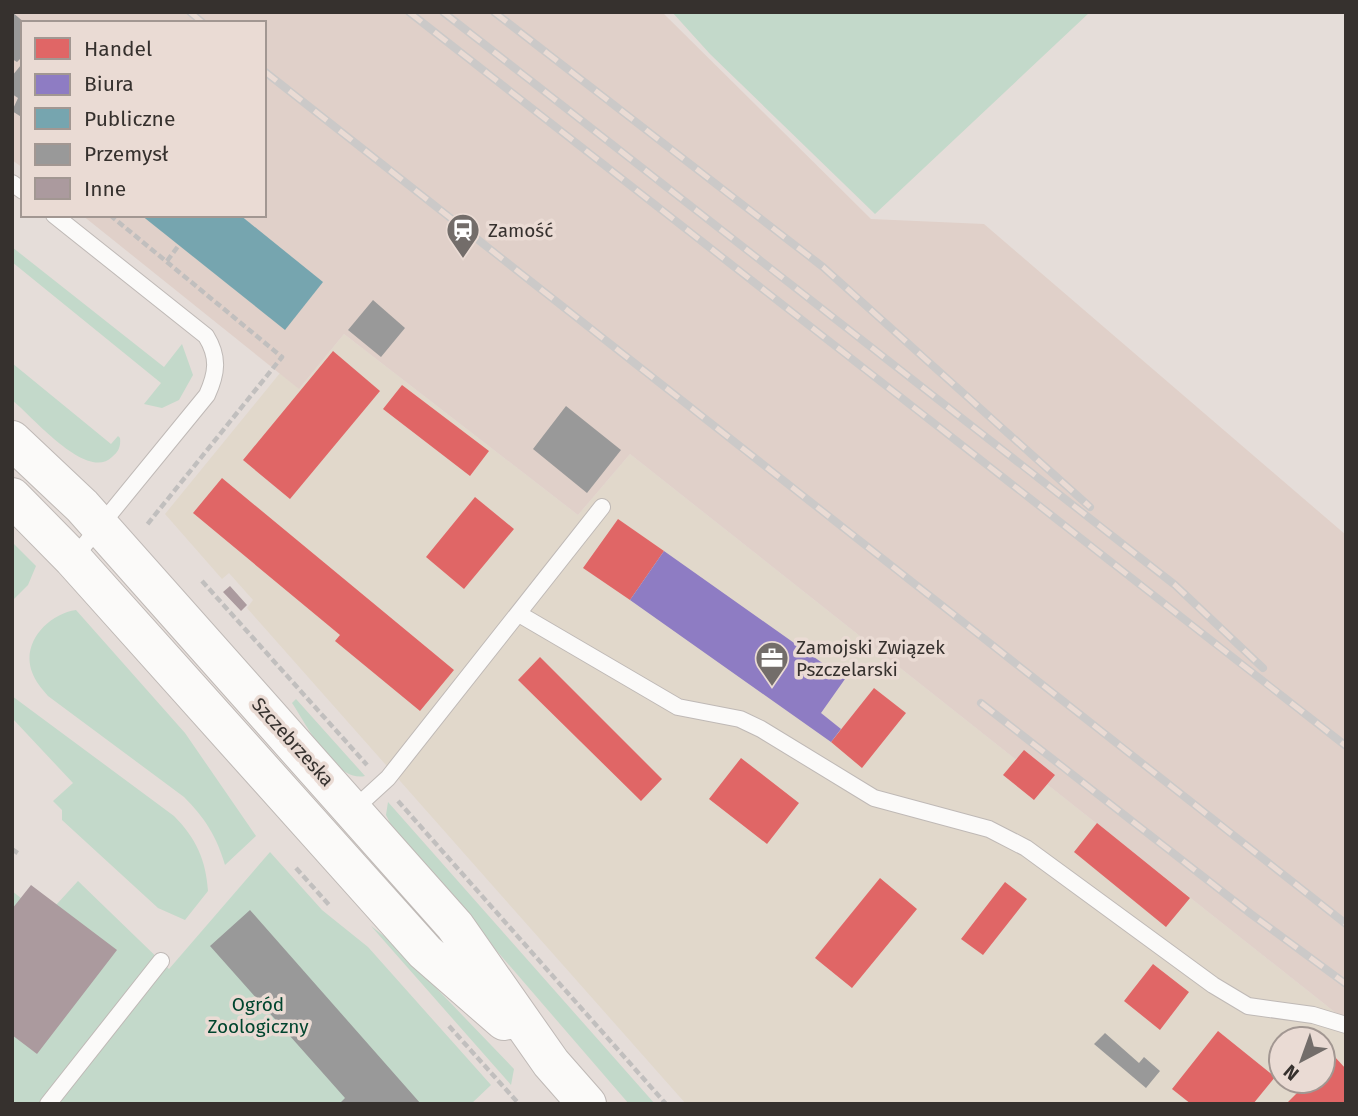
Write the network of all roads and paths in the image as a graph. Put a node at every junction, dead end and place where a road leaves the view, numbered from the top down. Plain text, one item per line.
1 (57, 217) edge
2 (179, 245) dead end
3 (167, 261) dead end
4 (12, 440) edge
5 (12, 497) edge
6 (602, 507) dead end
7 (100, 527) junction
8 (73, 559) junction
9 (519, 614) junction
10 (354, 810) junction
11 (12, 849) edge
12 (19, 854) dead end
13 (162, 961) dead end
14 (1346, 1025) edge
15 (551, 1063) junction
16 (48, 1104) edge
17 (587, 1104) edge

1 - 7 lane
2 - 3 path
4 - 7 street, Szczebrzeska
5 - 8 street, Szczebrzeska
6 - 9 lane
7 - 8 lane
7 - 10 street, Szczebrzeska
8 - 15 street, Szczebrzeska
9 - 10 lane
9 - 14 lane
10 - 15 street, Szczebrzeska
11 - 12 path
13 - 16 lane
15 - 17 street, Szczebrzeska

